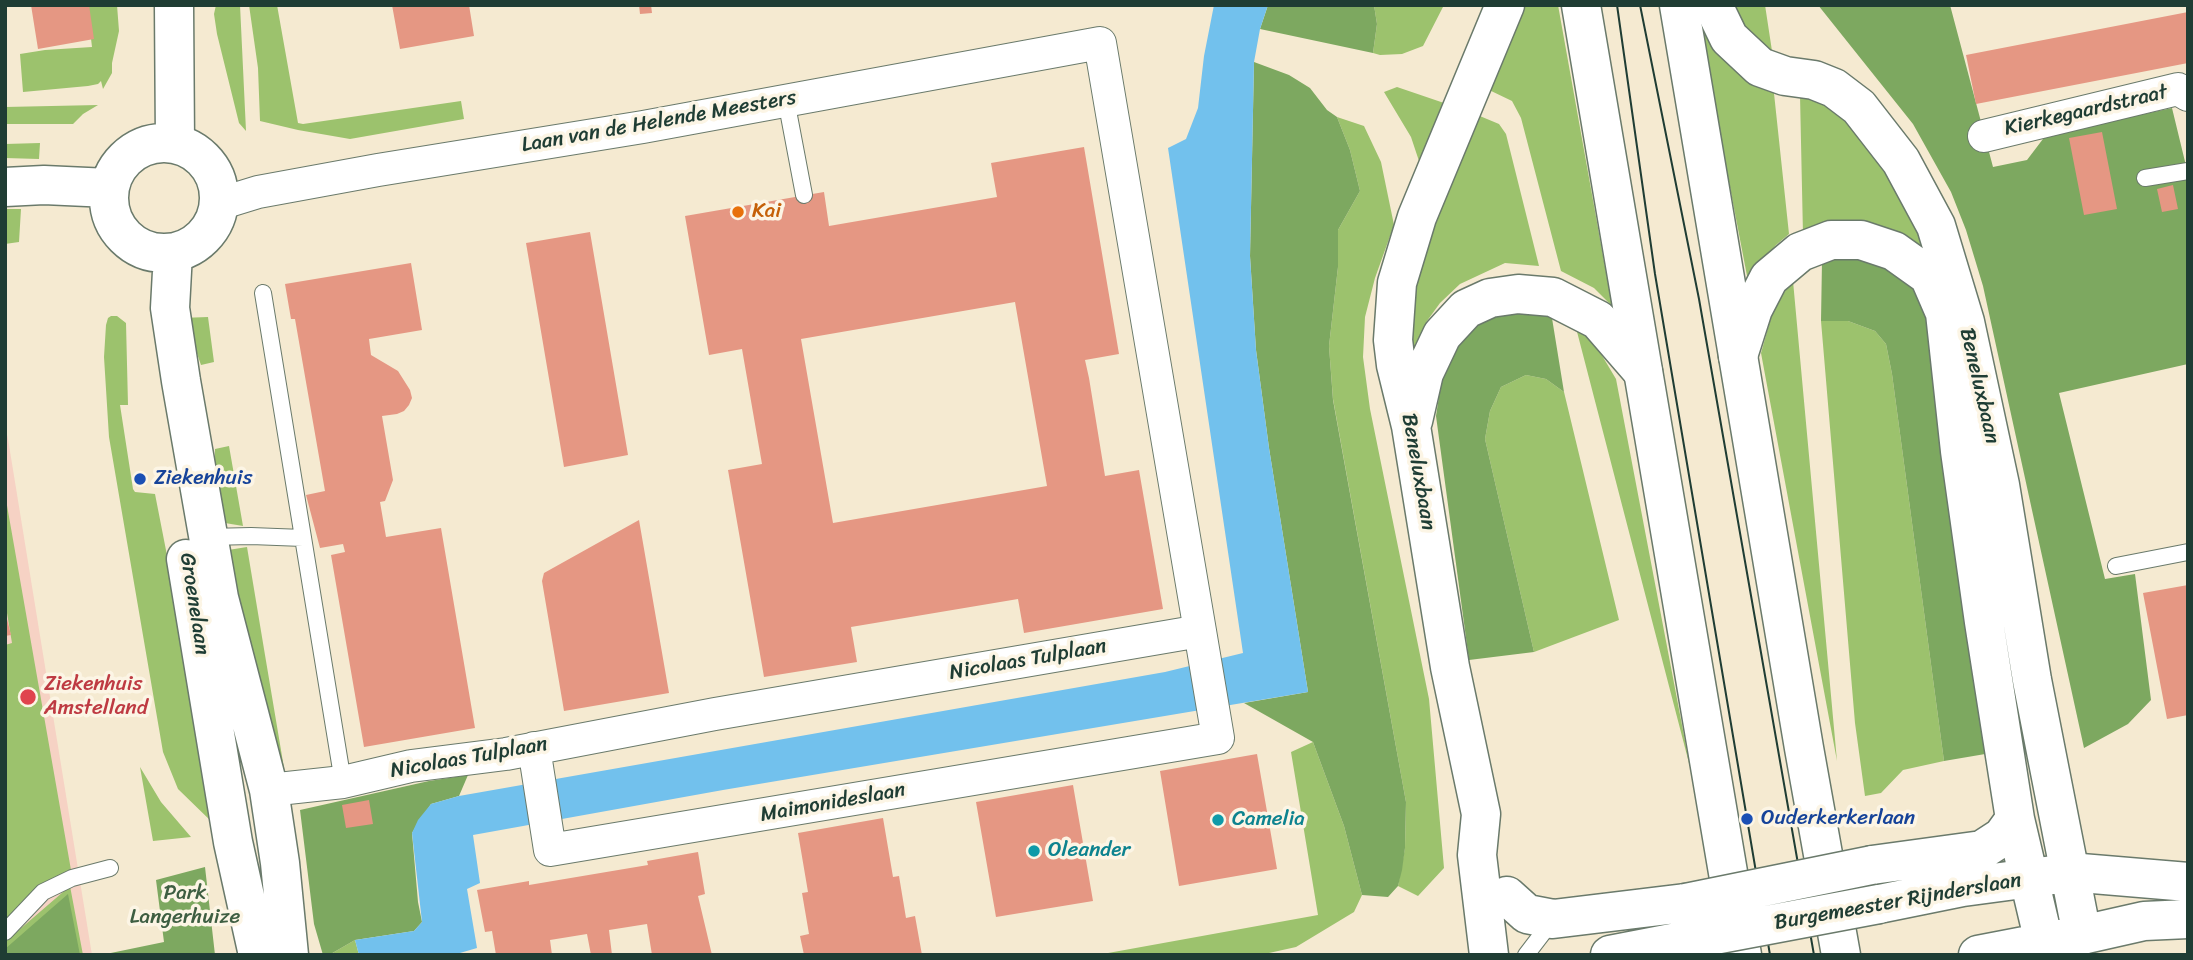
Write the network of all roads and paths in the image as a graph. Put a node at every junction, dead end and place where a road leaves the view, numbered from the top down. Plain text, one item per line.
1 (174, 5) edge
2 (1506, 5) edge
3 (1581, 5) edge
4 (1679, 5) edge
5 (1713, 5) edge
6 (2188, 95) edge
7 (786, 100) junction
8 (1984, 136) dead end
9 (176, 144) junction
10 (2188, 171) edge
11 (2145, 178) dead end
12 (5, 187) edge
13 (109, 188) junction
14 (804, 195) dead end
15 (219, 204) junction
16 (161, 253) junction
17 (263, 293) dead end
18 (1738, 356) junction
19 (1643, 372) junction
20 (1411, 426) junction
21 (208, 537) junction
22 (303, 538) junction
23 (2188, 552) edge
24 (2116, 566) dead end
25 (1202, 643) junction
26 (536, 759) junction
27 (342, 782) junction
28 (269, 790) junction
29 (1481, 814) junction
30 (2015, 819) junction
31 (1982, 850) junction
32 (110, 868) dead end
33 (2069, 872) junction
34 (2028, 878) junction
35 (2188, 882) edge
36 (1507, 896) junction
37 (1553, 919) junction
38 (2188, 919) edge
39 (5, 932) edge
40 (2083, 945) edge
41 (2038, 951) edge
42 (258, 955) edge
43 (289, 955) edge
44 (1489, 955) edge
45 (1515, 955) edge
46 (1526, 955) edge
47 (1610, 955) edge
48 (1742, 955) edge
49 (1842, 955) edge
50 (1978, 955) edge

1 - 9 main road
2 - 20 main road, Beneluxbaan
3 - 19 main road
4 - 18 main road
5 - 33 main road, Beneluxbaan
6 - 8 street, Kierkegaardstraat
7 - 14 lane
7 - 15 street, Laan van de Helende Meesters
7 - 25 street, Laan van de Helende Meesters
9 - 13 main road
9 - 15 main road
10 - 11 lane
12 - 13 main road
13 - 16 main road
15 - 16 main road
16 - 21 main road, Groenelaan
16 - 42 main road, Groenelaan
17 - 22 lane
18 - 30 main road
18 - 49 main road
19 - 20 main road
19 - 48 main road
20 - 29 main road, Beneluxbaan
21 - 22 lane, Groenelaan
21 - 28 main road, Groenelaan
22 - 27 lane
23 - 24 lane
25 - 26 street, Nicolaas Tulplaan
25 - 26 street, Maimonideslaan
26 - 27 street, Nicolaas Tulplaan
27 - 28 street, Nicolaas Tulplaan
28 - 43 main road, Groenelaan
29 - 36 main road
29 - 44 main road, Beneluxbaan
30 - 31 main road
30 - 34 main road
31 - 34 main road
31 - 37 main road, bridge
32 - 39 lane
33 - 34 main road, Burgemeester Rijnderslaan
33 - 35 main road, Burgemeester Rijnderslaan
33 - 40 main road, Beneluxbaan
34 - 41 main road
34 - 47 main road, Burgemeester Rijnderslaan, bridge
36 - 37 main road
36 - 45 main road
37 - 46 lane
38 - 40 main road
40 - 41 main road
41 - 50 main road

